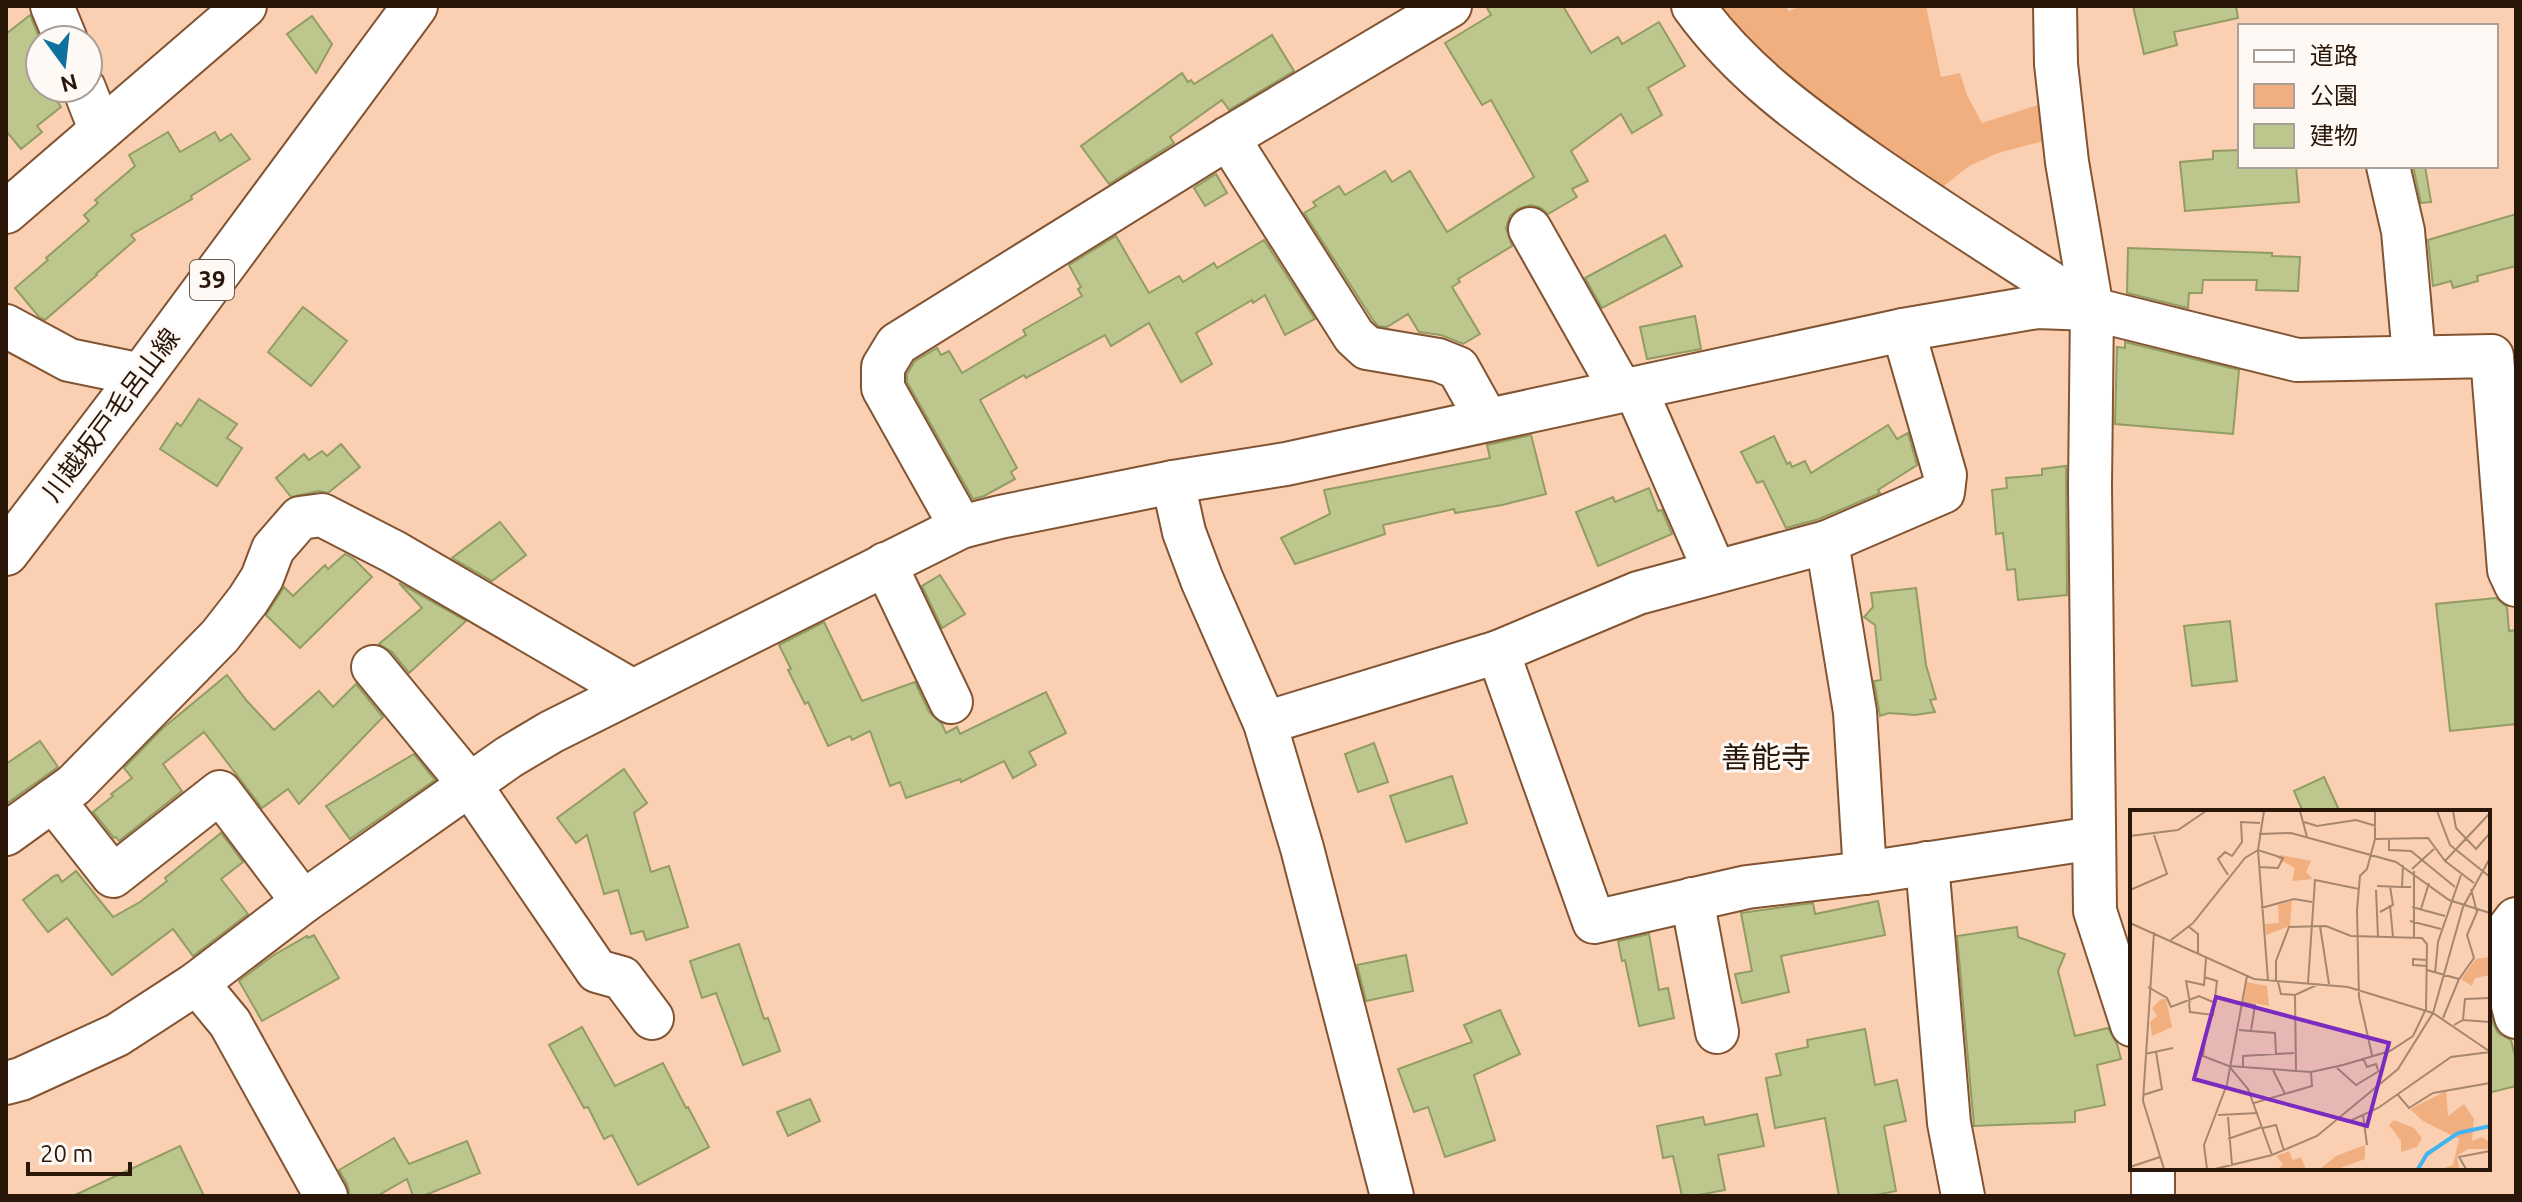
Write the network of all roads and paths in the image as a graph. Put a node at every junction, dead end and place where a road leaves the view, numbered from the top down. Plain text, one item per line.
1 (245, 6) edge
2 (415, 6) edge
3 (1450, 6) edge
4 (1693, 6) edge
5 (2055, 6) edge
6 (90, 104) edge
7 (100, 129) junction
8 (1228, 138) junction
9 (2388, 168) edge
10 (6, 212) edge
11 (1530, 229) dead end
12 (2092, 309) junction
13 (6, 326) edge
14 (1903, 330) junction
15 (2504, 355) edge
16 (2414, 356) junction
17 (142, 375) junction
18 (1628, 389) junction
19 (1487, 420) junction
20 (1173, 482) junction
21 (961, 527) junction
22 (1827, 542) junction
23 (6, 553) edge
24 (885, 564) junction
25 (1715, 572) junction
26 (2516, 585) edge
27 (1498, 652) junction
28 (373, 667) dead end
29 (631, 690) junction
30 (951, 702) dead end
31 (1265, 723) junction
32 (470, 785) junction
33 (53, 800) junction
34 (6, 834) edge
35 (2094, 838) junction
36 (1927, 863) junction
37 (1865, 873) junction
38 (1692, 899) junction
39 (303, 902) junction
40 (2516, 919) edge
41 (197, 983) junction
42 (2516, 1017) edge
43 (652, 1018) dead end
44 (2130, 1019) edge
45 (1717, 1032) dead end
46 (6, 1083) edge
47 (2153, 1170) edge
48 (326, 1196) edge
49 (1392, 1196) edge
50 (1963, 1196) edge
51 (2153, 1196) edge

1 - 7 street
2 - 17 main road, 川越坂戸毛呂山線 / 39
3 - 8 street
4 - 12 street
5 - 12 street
6 - 7 street
7 - 10 street
8 - 19 street
8 - 21 street
9 - 16 street
11 - 18 street
12 - 14 street
12 - 16 street
12 - 35 street
13 - 17 street
14 - 18 street
14 - 22 street
15 - 16 street
15 - 26 street
17 - 23 main road, 川越坂戸毛呂山線 / 39
18 - 19 street
18 - 25 street
19 - 20 street
20 - 21 street
20 - 31 street
21 - 24 street
22 - 25 street
22 - 37 street
24 - 29 street
24 - 30 street
25 - 27 street
27 - 31 street
27 - 38 street
28 - 32 street
29 - 32 street
29 - 33 street
31 - 49 street
32 - 39 street
32 - 43 street
33 - 34 street
33 - 39 street
35 - 36 street
35 - 44 street
36 - 37 street
36 - 50 street
37 - 38 street
38 - 45 street
39 - 41 street
40 - 42 street
41 - 46 street
41 - 48 street
47 - 51 street

